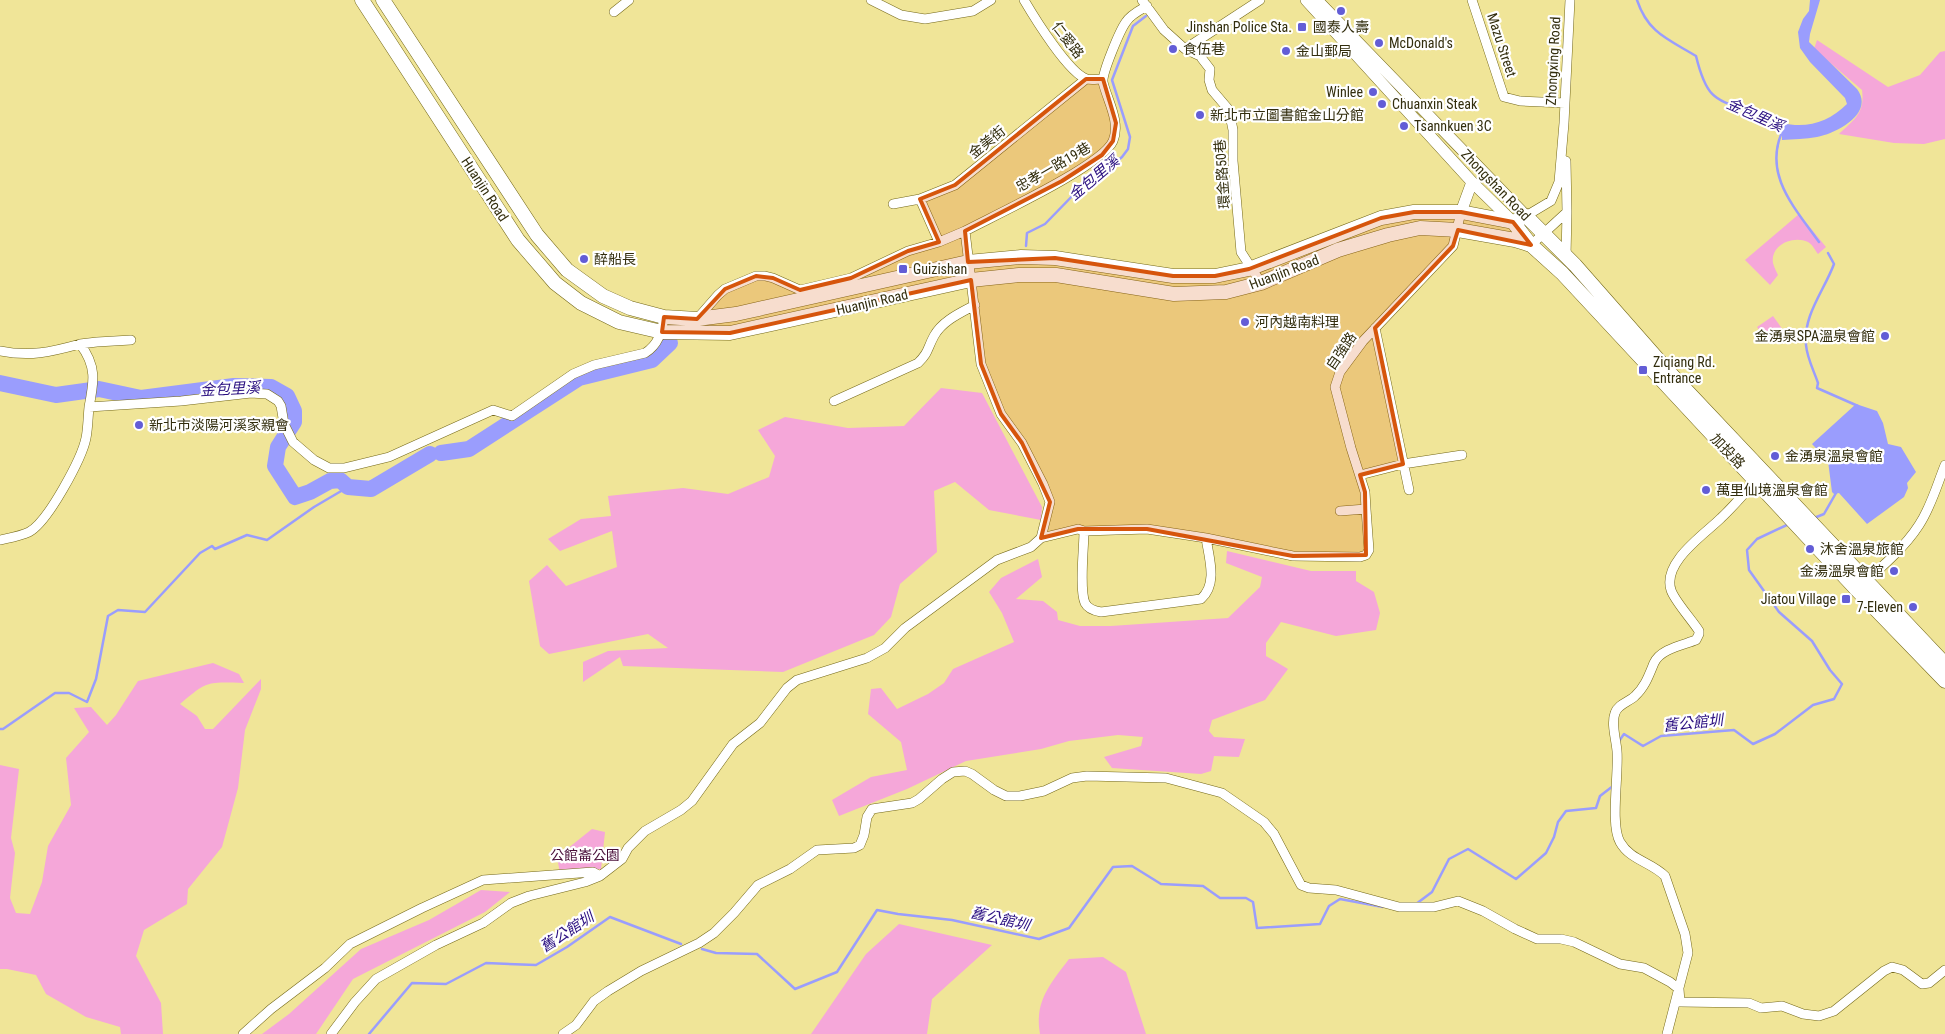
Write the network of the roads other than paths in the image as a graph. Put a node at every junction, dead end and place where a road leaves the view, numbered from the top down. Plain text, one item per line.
1 (362, 0) edge
2 (383, 0) edge
3 (629, 0) edge
4 (870, 0) edge
5 (991, 0) edge
6 (1024, 0) edge
7 (1260, 0) edge
8 (1306, 0) edge
9 (1317, 0) edge
10 (1472, 0) edge
11 (1570, 0) edge
12 (1144, 3) edge
13 (614, 12) dead end
14 (1185, 49) junction
15 (1086, 79) junction
16 (1103, 79) junction
17 (1566, 103) junction
18 (1564, 124) junction
19 (1472, 182) junction
20 (920, 199) junction
21 (894, 204) dead end
22 (1461, 212) junction
23 (1567, 212) junction
24 (1520, 219) junction
25 (1458, 230) junction
26 (965, 231) junction
27 (1544, 234) junction
28 (939, 242) junction
29 (1531, 245) junction
30 (1566, 256) junction
31 (968, 262) junction
32 (1252, 268) junction
33 (971, 280) junction
34 (1261, 282) junction
35 (975, 305) junction
36 (664, 317) junction
37 (697, 319) junction
38 (1375, 328) junction
39 (662, 332) junction
40 (131, 340) dead end
41 (80, 344) junction
42 (0, 351) edge
43 (1666, 376) junction
44 (834, 401) dead end
45 (89, 407) junction
46 (1462, 455) dead end
47 (1403, 464) junction
48 (1945, 465) edge
49 (1360, 475) junction
50 (1760, 477) junction
51 (1409, 490) dead end
52 (1366, 509) junction
53 (1340, 511) dead end
54 (1084, 531) junction
55 (1041, 538) junction
56 (1206, 538) junction
57 (0, 540) edge
58 (1867, 579) junction
59 (1856, 589) junction
60 (1945, 664) edge
61 (1945, 681) edge
62 (600, 876) junction
63 (1945, 970) edge
64 (1679, 989) junction
65 (243, 1034) edge
66 (331, 1034) edge
67 (563, 1034) edge
68 (1667, 1034) edge

1 - 39 main road, Huanjin Road
2 - 36 main road, Huanjin Road
3 - 13 street
4 - 5 street
6 - 15 street, 仁愛路
7 - 14 street
8 - 19 street, Zhongshan Road
9 - 24 street, Zhongshan Road
10 - 17 street, Mazu Street
11 - 17 street, Zhongxing Road
12 - 14 street, 環金路50巷
12 - 16 street
14 - 32 street, 環金路50巷
15 - 16 street
15 - 20 street, 金美街
16 - 26 street, 忠孝一路19巷
17 - 18 street, Zhongxing Road
18 - 23 street, Zhongxing Road
18 - 24 street, Zhongxing Road
19 - 22 street
19 - 24 street, Zhongshan Road
20 - 21 street, 金美街
20 - 28 street
22 - 24 main road, Huanjin Road
22 - 25 street, 自強路
22 - 32 main road, Huanjin Road
23 - 27 street
23 - 30 street, Zhongxing Road
24 - 27 main road, Zhongshan Road
24 - 29 main road
25 - 29 main road, Huanjin Road
25 - 34 main road, Huanjin Road
25 - 38 street, 自強路
26 - 28 street, 忠孝一路19巷
26 - 31 street
27 - 29 street
27 - 30 main road, Zhongshan Road
28 - 37 street, 忠孝一路19巷
29 - 43 main road
30 - 43 main road, Zhongshan Road
31 - 32 main road, Huanjin Road
31 - 33 street
31 - 37 main road, Huanjin Road
32 - 34 street, 環金路50巷
33 - 34 main road, Huanjin Road
33 - 35 street
33 - 39 main road, Huanjin Road
35 - 44 street
35 - 55 street
36 - 37 main road, Huanjin Road
36 - 39 street
38 - 47 street
38 - 49 street, 自強路
39 - 45 street
40 - 41 street
41 - 42 street
41 - 45 street
43 - 50 main road, 加投路
45 - 57 street
46 - 47 street
47 - 49 street
47 - 51 street
48 - 58 street
49 - 52 street, 自強路
50 - 58 main road, 加投路
50 - 59 main road, 加投路
50 - 64 street
52 - 53 street
52 - 56 street, 自強路
54 - 55 street
54 - 56 street
54 - 56 street
55 - 62 street
58 - 59 street
58 - 60 main road, 加投路
59 - 61 main road, 加投路
62 - 65 street
62 - 66 street
63 - 64 street
64 - 67 street
64 - 68 street

